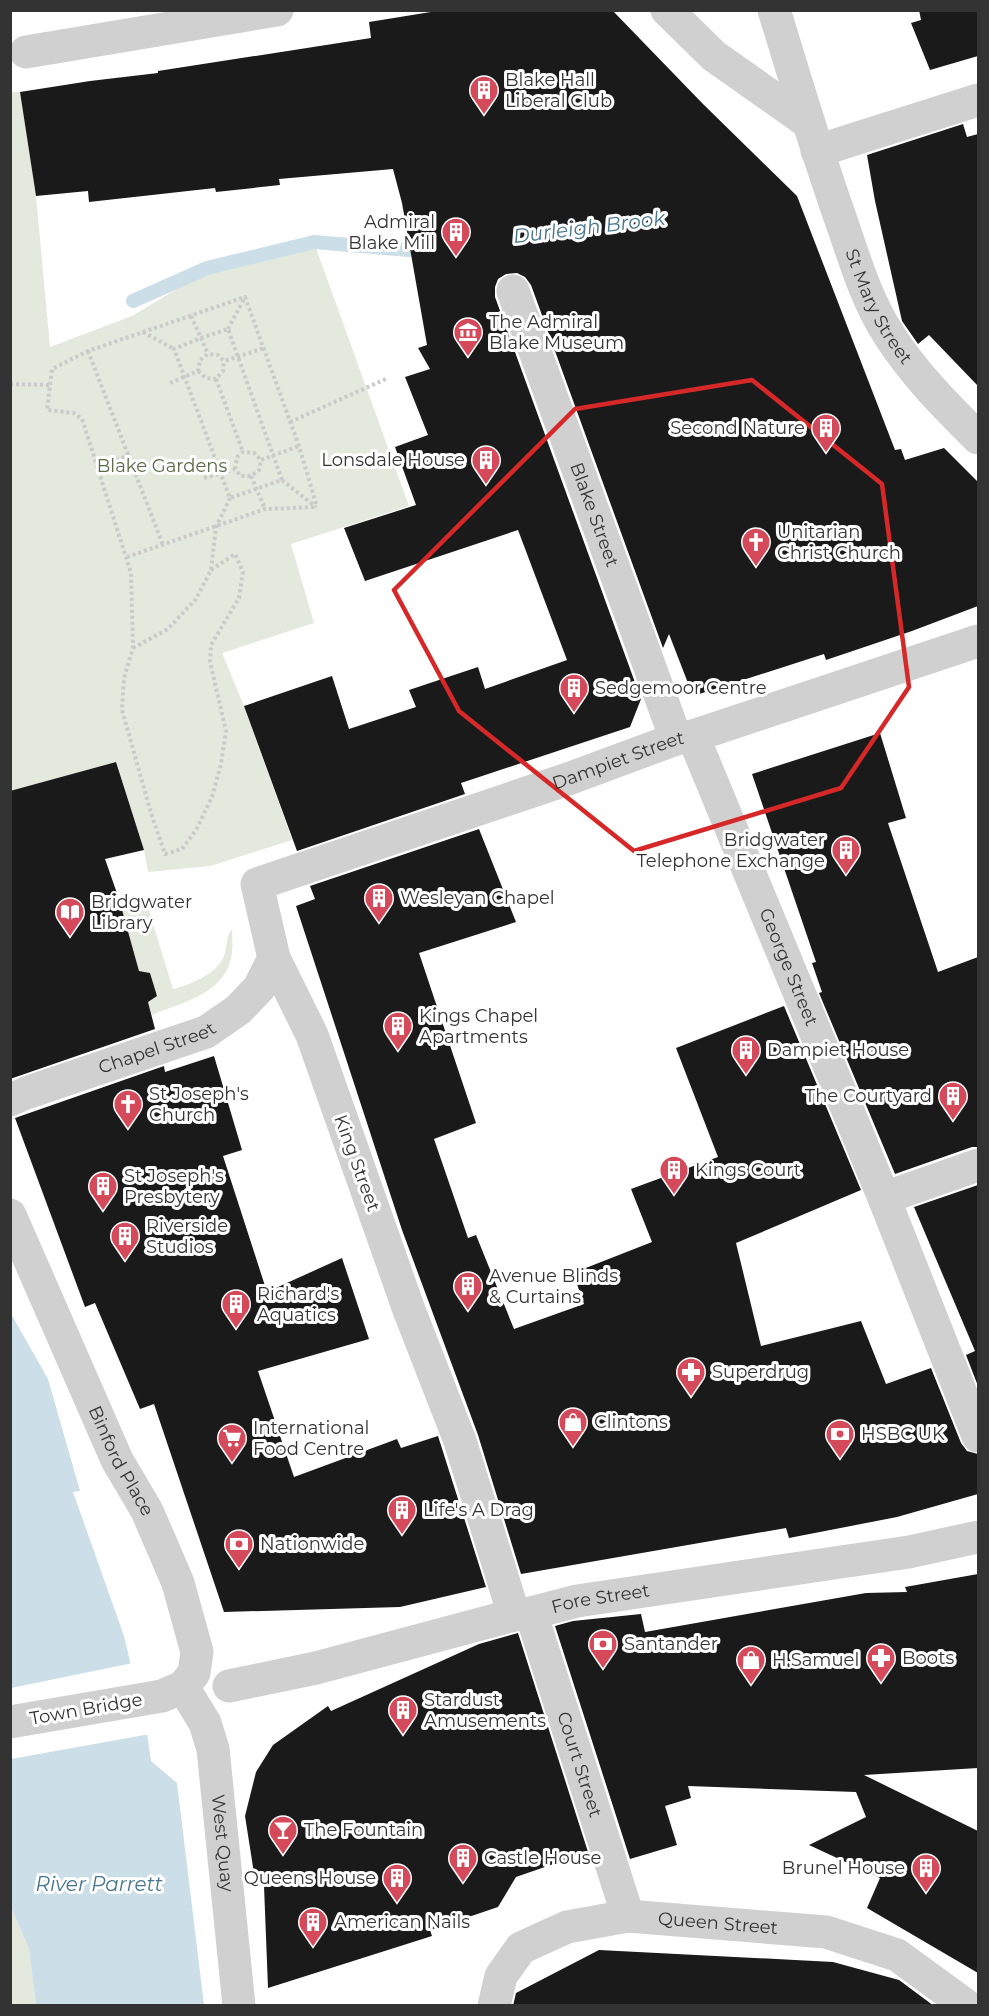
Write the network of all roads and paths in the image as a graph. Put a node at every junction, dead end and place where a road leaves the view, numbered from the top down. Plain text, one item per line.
1 (277, 10) edge
2 (667, 10) edge
3 (774, 10) edge
4 (26, 52) dead end
5 (978, 100) edge
6 (813, 137) junction
7 (513, 291) dead end
8 (245, 297) junction
9 (191, 316) junction
10 (228, 329) junction
11 (142, 332) junction
12 (201, 338) junction
13 (264, 348) junction
14 (174, 349) junction
15 (88, 351) junction
16 (208, 354) junction
17 (238, 357) junction
18 (224, 361) junction
19 (198, 371) junction
20 (185, 376) junction
21 (388, 378) dead end
22 (216, 379) junction
23 (170, 383) dead end
24 (10, 384) edge
25 (49, 385) junction
26 (290, 422) junction
27 (978, 438) edge
28 (299, 446) junction
29 (243, 452) junction
30 (274, 454) junction
31 (130, 455) junction
32 (261, 460) junction
33 (99, 466) junction
34 (235, 469) junction
35 (221, 473) junction
36 (251, 476) junction
37 (204, 478) dead end
38 (282, 480) junction
39 (257, 490) junction
40 (230, 498) junction
41 (317, 507) junction
42 (265, 509) junction
43 (216, 528) junction
44 (162, 545) junction
45 (127, 557) junction
46 (211, 570) junction
47 (978, 640) edge
48 (133, 648) junction
49 (684, 737) junction
50 (257, 884) joint
51 (274, 958) junction
52 (10, 1100) edge
53 (978, 1165) edge
54 (884, 1198) junction
55 (10, 1215) edge
56 (978, 1436) edge
57 (978, 1536) edge
58 (522, 1614) junction
59 (230, 1686) dead end
60 (172, 1691) junction
61 (10, 1722) edge
62 (628, 1916) junction
63 (239, 2006) edge
64 (494, 2006) edge
65 (967, 2006) edge

1 - 4 street
2 - 6 street
3 - 6 street, St Mary Street
5 - 6 street
6 - 27 street, St Mary Street
7 - 49 street, Blake Street
8 - 9 path
8 - 10 path
8 - 13 path
9 - 11 path
9 - 12 path
10 - 12 path
10 - 17 path
11 - 14 path
11 - 15 path
12 - 14 path
12 - 16 path
13 - 17 path
13 - 26 path
14 - 20 path
15 - 25 path
15 - 31 path
16 - 18 path
16 - 19 path
17 - 18 path
17 - 30 path
18 - 22 path
19 - 20 path
19 - 22 path
20 - 23 path
20 - 35 path
21 - 26 path
22 - 29 path
24 - 25 path
25 - 33 path
26 - 28 path
28 - 30 path
28 - 41 path
29 - 32 path
29 - 34 path
30 - 32 path
30 - 38 path
31 - 33 path
31 - 44 path
32 - 36 path
33 - 45 path
34 - 35 path
34 - 36 path
35 - 37 path
35 - 40 path
36 - 39 path
38 - 39 path
38 - 41 path
39 - 40 path
39 - 42 path
40 - 43 path
41 - 42 path
42 - 43 path
43 - 44 path
43 - 46 path
44 - 45 path
45 - 48 path
46 - 48 path
46 - 48 path
47 - 49 street, Dampiet Street
49 - 50 street, Dampiet Street
49 - 54 street, George Street
50 - 51 street, King Street
51 - 52 street, Chapel Street
51 - 58 street, King Street
53 - 54 street
54 - 56 street, George Street
55 - 60 street, Binford Place
57 - 58 street, Fore Street
58 - 59 street, Fore Street
58 - 62 street, Court Street
60 - 61 street, Town Bridge
60 - 63 street, West Quay
62 - 64 street, Queen Street
62 - 65 street, Queen Street

